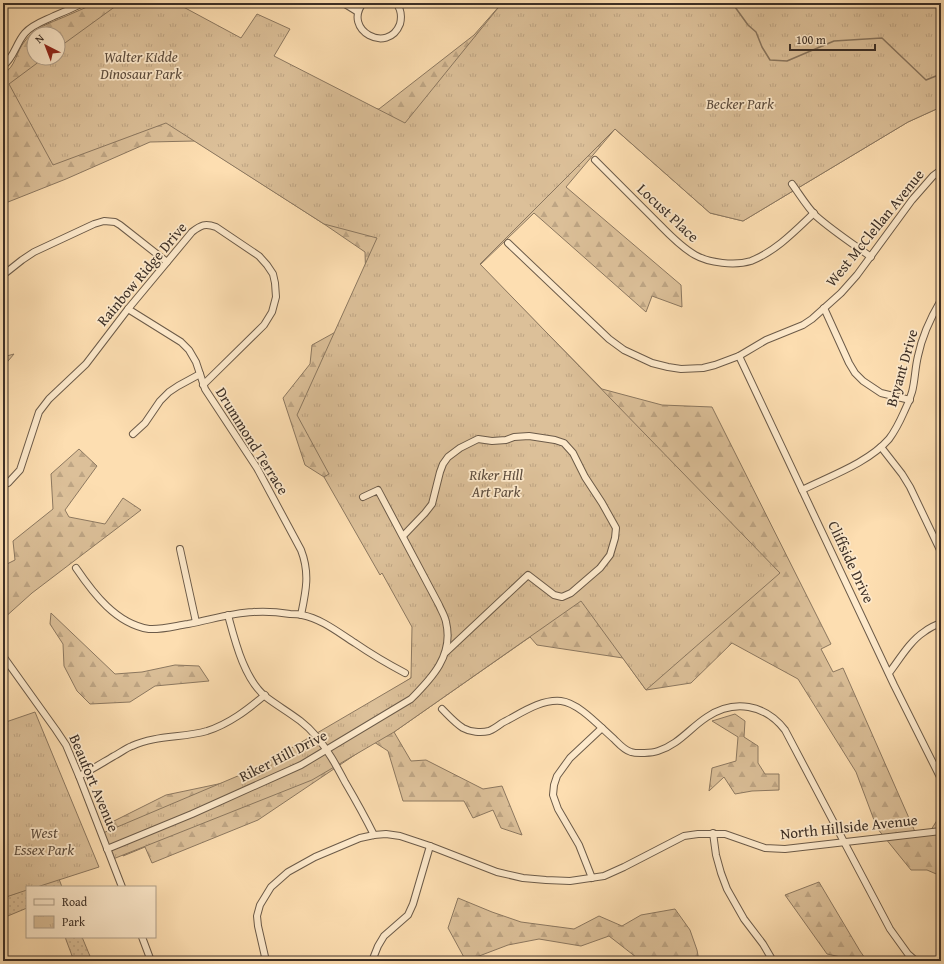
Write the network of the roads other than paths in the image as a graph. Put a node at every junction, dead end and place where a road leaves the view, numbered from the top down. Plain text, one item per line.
1 (83, 3) edge
2 (344, 3) edge
3 (363, 3) edge
4 (396, 3) edge
5 (358, 12) junction
6 (3, 66) edge
7 (595, 160) dead end
8 (941, 170) edge
9 (792, 184) dead end
10 (814, 213) junction
11 (508, 243) dead end
12 (871, 257) junction
13 (167, 262) junction
14 (3, 275) edge
15 (941, 300) edge
16 (824, 308) junction
17 (128, 309) junction
18 (739, 356) junction
19 (200, 374) junction
20 (204, 385) junction
21 (910, 400) junction
22 (133, 434) dead end
23 (881, 447) junction
24 (3, 485) edge
25 (802, 490) junction
26 (363, 497) dead end
27 (403, 536) junction
28 (180, 549) dead end
29 (941, 552) edge
30 (76, 568) dead end
31 (302, 614) junction
32 (228, 615) junction
33 (196, 622) junction
34 (941, 622) edge
35 (446, 652) junction
36 (3, 656) edge
37 (6, 667) edge
38 (405, 673) dead end
39 (889, 673) junction
40 (265, 696) junction
41 (442, 709) dead end
42 (602, 728) junction
43 (327, 750) junction
44 (79, 776) junction
45 (941, 779) edge
46 (941, 831) edge
47 (713, 833) junction
48 (374, 835) junction
49 (844, 842) junction
50 (430, 846) junction
51 (107, 849) junction
52 (592, 878) junction
53 (122, 886) edge
54 (142, 938) edge
55 (151, 961) edge
56 (266, 961) edge
57 (372, 961) edge
58 (773, 961) edge
59 (916, 961) edge

1 - 6 street
2 - 5 street
3 - 5 street
4 - 5 street
7 - 10 street, Locust Place
8 - 12 street, West McClellan Avenue
9 - 10 street
10 - 12 street
11 - 18 street, West McClellan Avenue
12 - 16 street, West McClellan Avenue
13 - 14 street
13 - 17 street, Rainbow Ridge Drive
13 - 20 street, Rainbow Ridge Drive
15 - 21 street, Bryant Drive
16 - 18 street, West McClellan Avenue
16 - 21 street
17 - 19 street, Drummond Terrace
17 - 24 street, Rainbow Ridge Drive
18 - 25 street, Cliffside Drive
19 - 20 street, Drummond Terrace
19 - 22 street
20 - 31 street, Drummond Terrace
21 - 23 street, Bryant Drive
23 - 25 street, Bryant Drive
23 - 29 street
25 - 39 street, Cliffside Drive
26 - 27 street, Riker Hill Drive
27 - 35 street, Riker Hill Drive
27 - 35 street, Riker Hill Drive
28 - 33 street
30 - 33 street
31 - 32 street
31 - 38 street
32 - 33 street
32 - 40 street
34 - 39 street
35 - 43 street, Riker Hill Drive
36 - 37 street, Beaufort Avenue
37 - 44 street, Beaufort Avenue
39 - 45 street, Cliffside Drive
40 - 43 street
40 - 44 street
41 - 42 street
42 - 49 street
42 - 52 street
43 - 48 street
43 - 51 street, Riker Hill Drive
44 - 51 street, Beaufort Avenue
46 - 49 street, North Hillside Avenue
47 - 49 street, North Hillside Avenue
47 - 52 street, North Hillside Avenue
47 - 58 street
48 - 50 street, North Hillside Avenue
48 - 56 street, North Hillside Avenue
49 - 59 street
50 - 52 street, North Hillside Avenue
50 - 57 street
51 - 53 street, Beaufort Avenue
54 - 55 street

